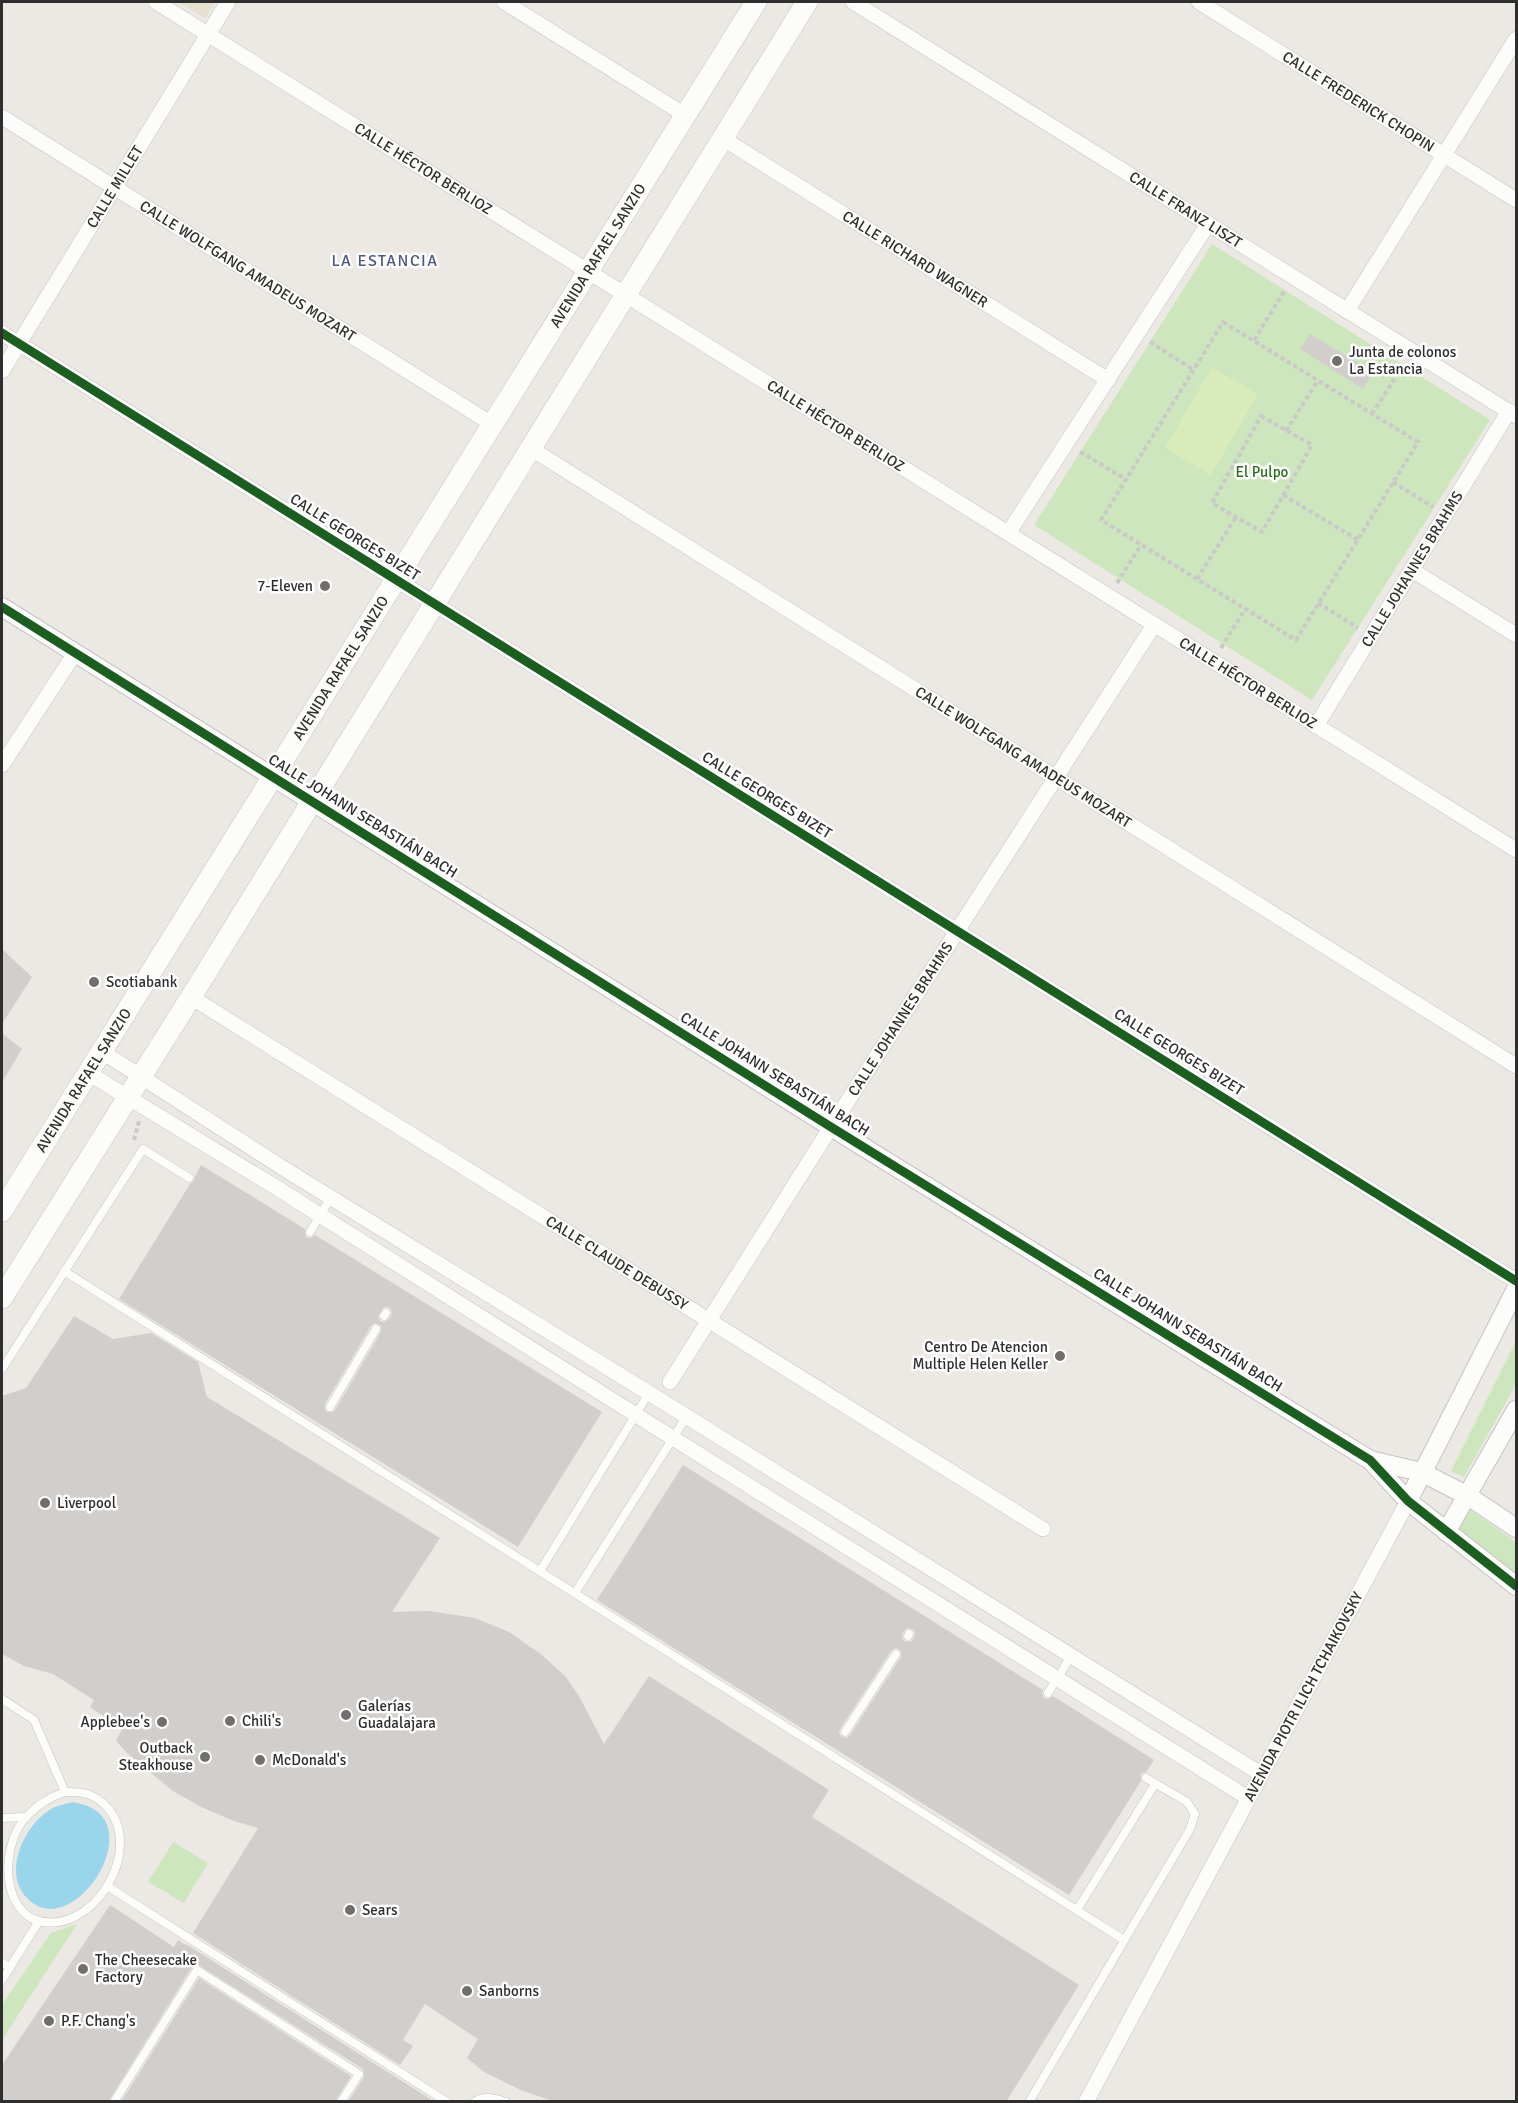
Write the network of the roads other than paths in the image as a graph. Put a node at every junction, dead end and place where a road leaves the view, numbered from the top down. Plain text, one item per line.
1 (156, 2) edge
2 (228, 2) edge
3 (504, 2) edge
4 (756, 2) edge
5 (807, 2) edge
6 (853, 2) edge
7 (1199, 2) edge
8 (207, 34) junction
9 (1516, 39) edge
10 (685, 115) junction
11 (2, 117) edge
12 (722, 138) junction
13 (1445, 155) junction
14 (114, 187) junction
15 (1516, 200) edge
16 (1208, 224) junction
17 (588, 271) junction
18 (625, 294) junction
19 (1347, 311) junction
20 (2, 333) edge
21 (18, 344) junction
22 (2, 371) edge
23 (1108, 380) junction
24 (1513, 414) edge
25 (492, 424) junction
26 (530, 448) junction
27 (1009, 532) junction
28 (1412, 570) junction
29 (395, 580) junction
30 (433, 604) junction
31 (2, 607) edge
32 (1154, 625) junction
33 (1516, 635) edge
34 (75, 653) junction
35 (1317, 726) junction
36 (2, 765) edge
37 (273, 777) junction
38 (1056, 777) junction
39 (312, 801) junction
40 (1516, 850) edge
41 (956, 931) junction
42 (191, 997) junction
43 (101, 1051) junction
44 (1516, 1066) edge
45 (88, 1073) junction
46 (141, 1076) junction
47 (135, 1103) junction
48 (831, 1127) junction
49 (246, 1144) junction
50 (233, 1162) junction
51 (189, 1178) dead end
52 (331, 1197) junction
53 (2, 1211) edge
54 (320, 1215) junction
55 (310, 1232) dead end
56 (64, 1271) junction
57 (1516, 1281) edge
58 (1516, 1289) edge
59 (2, 1298) edge
60 (709, 1320) junction
61 (376, 1329) dead end
62 (2, 1369) edge
63 (670, 1382) dead end
64 (649, 1393) junction
65 (330, 1407) dead end
66 (1516, 1410) edge
67 (636, 1415) junction
68 (687, 1416) junction
69 (672, 1438) junction
70 (1370, 1460) junction
71 (1421, 1472) junction
72 (1468, 1496) junction
73 (1408, 1502) junction
74 (1516, 1528) edge
75 (1043, 1529) dead end
76 (1446, 1532) junction
77 (540, 1571) junction
78 (1516, 1586) edge
79 (574, 1593) junction
80 (896, 1654) dead end
81 (1072, 1655) junction
82 (1057, 1678) junction
83 (1048, 1693) dead end
84 (2, 1699) edge
85 (845, 1732) dead end
86 (1261, 1774) junction
87 (1146, 1778) dead end
88 (1155, 1784) junction
89 (65, 1792) junction
90 (1248, 1798) junction
91 (26, 1817) junction
92 (2, 1818) edge
93 (108, 1886) junction
94 (4, 1892) edge
95 (1077, 1910) junction
96 (39, 1921) junction
97 (1124, 1940) junction
98 (2, 1962) edge
99 (10, 1968) junction
100 (2, 1980) edge
101 (114, 2102) edge
102 (341, 2102) edge
103 (447, 2102) edge
104 (474, 2102) edge
105 (506, 2102) edge
106 (1029, 2102) edge
107 (1086, 2102) edge

1 - 8 street, CALLE HÉCTOR BERLIOZ
2 - 8 street, CALLE MILLET
3 - 10 street
4 - 10 main road, AVENIDA RAFAEL SANZIO
5 - 12 main road
6 - 16 street, CALLE FRANZ LISZT
7 - 13 street, CALLE FREDERICK CHOPIN
8 - 14 street, CALLE MILLET
8 - 17 street, CALLE HÉCTOR BERLIOZ
9 - 13 street
10 - 17 main road, AVENIDA RAFAEL SANZIO
11 - 14 street, CALLE WOLFGANG AMADEUS MOZART
12 - 18 main road
12 - 23 street, CALLE RICHARD WAGNER
13 - 15 street, CALLE FREDERICK CHOPIN
13 - 19 street
14 - 21 street, CALLE MILLET
14 - 25 street, CALLE WOLFGANG AMADEUS MOZART
16 - 19 street, CALLE FRANZ LISZT
16 - 23 street
17 - 18 street, CALLE HÉCTOR BERLIOZ
17 - 25 main road, AVENIDA RAFAEL SANZIO
18 - 26 main road
18 - 27 street, CALLE HÉCTOR BERLIOZ
19 - 24 street, CALLE FRANZ LISZT
20 - 21 street, CALLE GEORGES BIZET
21 - 22 street, CALLE MILLET
21 - 29 street, CALLE GEORGES BIZET
23 - 27 street
24 - 28 street, CALLE JOHANNES BRAHMS
25 - 29 main road, AVENIDA RAFAEL SANZIO
26 - 30 main road
26 - 38 street, CALLE WOLFGANG AMADEUS MOZART
27 - 32 street, CALLE HÉCTOR BERLIOZ
28 - 33 street
28 - 35 street, CALLE JOHANNES BRAHMS
29 - 30 street, CALLE GEORGES BIZET
29 - 37 main road, AVENIDA RAFAEL SANZIO
30 - 39 main road
30 - 41 street, CALLE GEORGES BIZET
31 - 34 street, CALLE JOHANN SEBASTIÁN BACH
32 - 35 street, CALLE HÉCTOR BERLIOZ
32 - 38 street, CALLE JOHANNES BRAHMS
34 - 36 street
34 - 37 street, CALLE JOHANN SEBASTIÁN BACH
35 - 40 street, CALLE HÉCTOR BERLIOZ
37 - 39 street, CALLE JOHANN SEBASTIÁN BACH
37 - 43 main road, AVENIDA RAFAEL SANZIO
38 - 41 street, CALLE JOHANNES BRAHMS
38 - 44 street, CALLE WOLFGANG AMADEUS MOZART
39 - 42 main road
39 - 48 street, CALLE JOHANN SEBASTIÁN BACH
41 - 48 street, CALLE JOHANNES BRAHMS
41 - 57 street, CALLE GEORGES BIZET
42 - 46 main road
42 - 60 street, CALLE CLAUDE DEBUSSY
43 - 45 main road, AVENIDA RAFAEL SANZIO
43 - 46 street
45 - 47 street
45 - 53 main road, AVENIDA RAFAEL SANZIO
46 - 47 main road
46 - 49 street
47 - 50 street
47 - 59 main road
48 - 60 street, CALLE JOHANNES BRAHMS
48 - 70 street, CALLE JOHANN SEBASTIÁN BACH
49 - 50 street
49 - 52 street
50 - 54 street
51 - 56 lane
52 - 54 lane
52 - 64 street
54 - 55 lane
54 - 67 street
56 - 62 lane
56 - 77 lane
58 - 71 street, AVENIDA PIOTR ILICH TCHAIKOVSKY
60 - 63 street, CALLE JOHANNES BRAHMS
60 - 75 street, CALLE CLAUDE DEBUSSY
61 - 65 lane
64 - 67 lane
64 - 68 street
66 - 72 street
67 - 69 street
67 - 77 lane
68 - 69 lane
68 - 81 street
69 - 79 lane
69 - 82 street
70 - 71 street, CALLE JOHANN SEBASTIÁN BACH
70 - 73 street, CALLE JOHANN SEBASTIÁN BACH
71 - 72 street, CALLE JOHANN SEBASTIÁN BACH
71 - 73 street, AVENIDA PIOTR ILICH TCHAIKOVSKY
72 - 74 street, CALLE JOHANN SEBASTIÁN BACH
72 - 76 street
73 - 76 street, CALLE JOHANN SEBASTIÁN BACH
73 - 86 street, AVENIDA PIOTR ILICH TCHAIKOVSKY
76 - 78 street, CALLE JOHANN SEBASTIÁN BACH
77 - 79 lane
79 - 95 lane
80 - 85 lane
81 - 82 lane
81 - 86 street
82 - 83 lane
82 - 90 street
84 - 89 lane
86 - 90 street, AVENIDA PIOTR ILICH TCHAIKOVSKY
87 - 88 lane
88 - 95 lane
88 - 97 lane
89 - 91 lane
89 - 93 lane
90 - 107 street, AVENIDA PIOTR ILICH TCHAIKOVSKY
91 - 92 lane
91 - 94 lane
93 - 96 lane
93 - 103 lane
94 - 96 lane
95 - 97 lane
96 - 99 lane
97 - 106 lane
98 - 99 lane
99 - 100 lane
101 - 102 lane
104 - 105 lane

